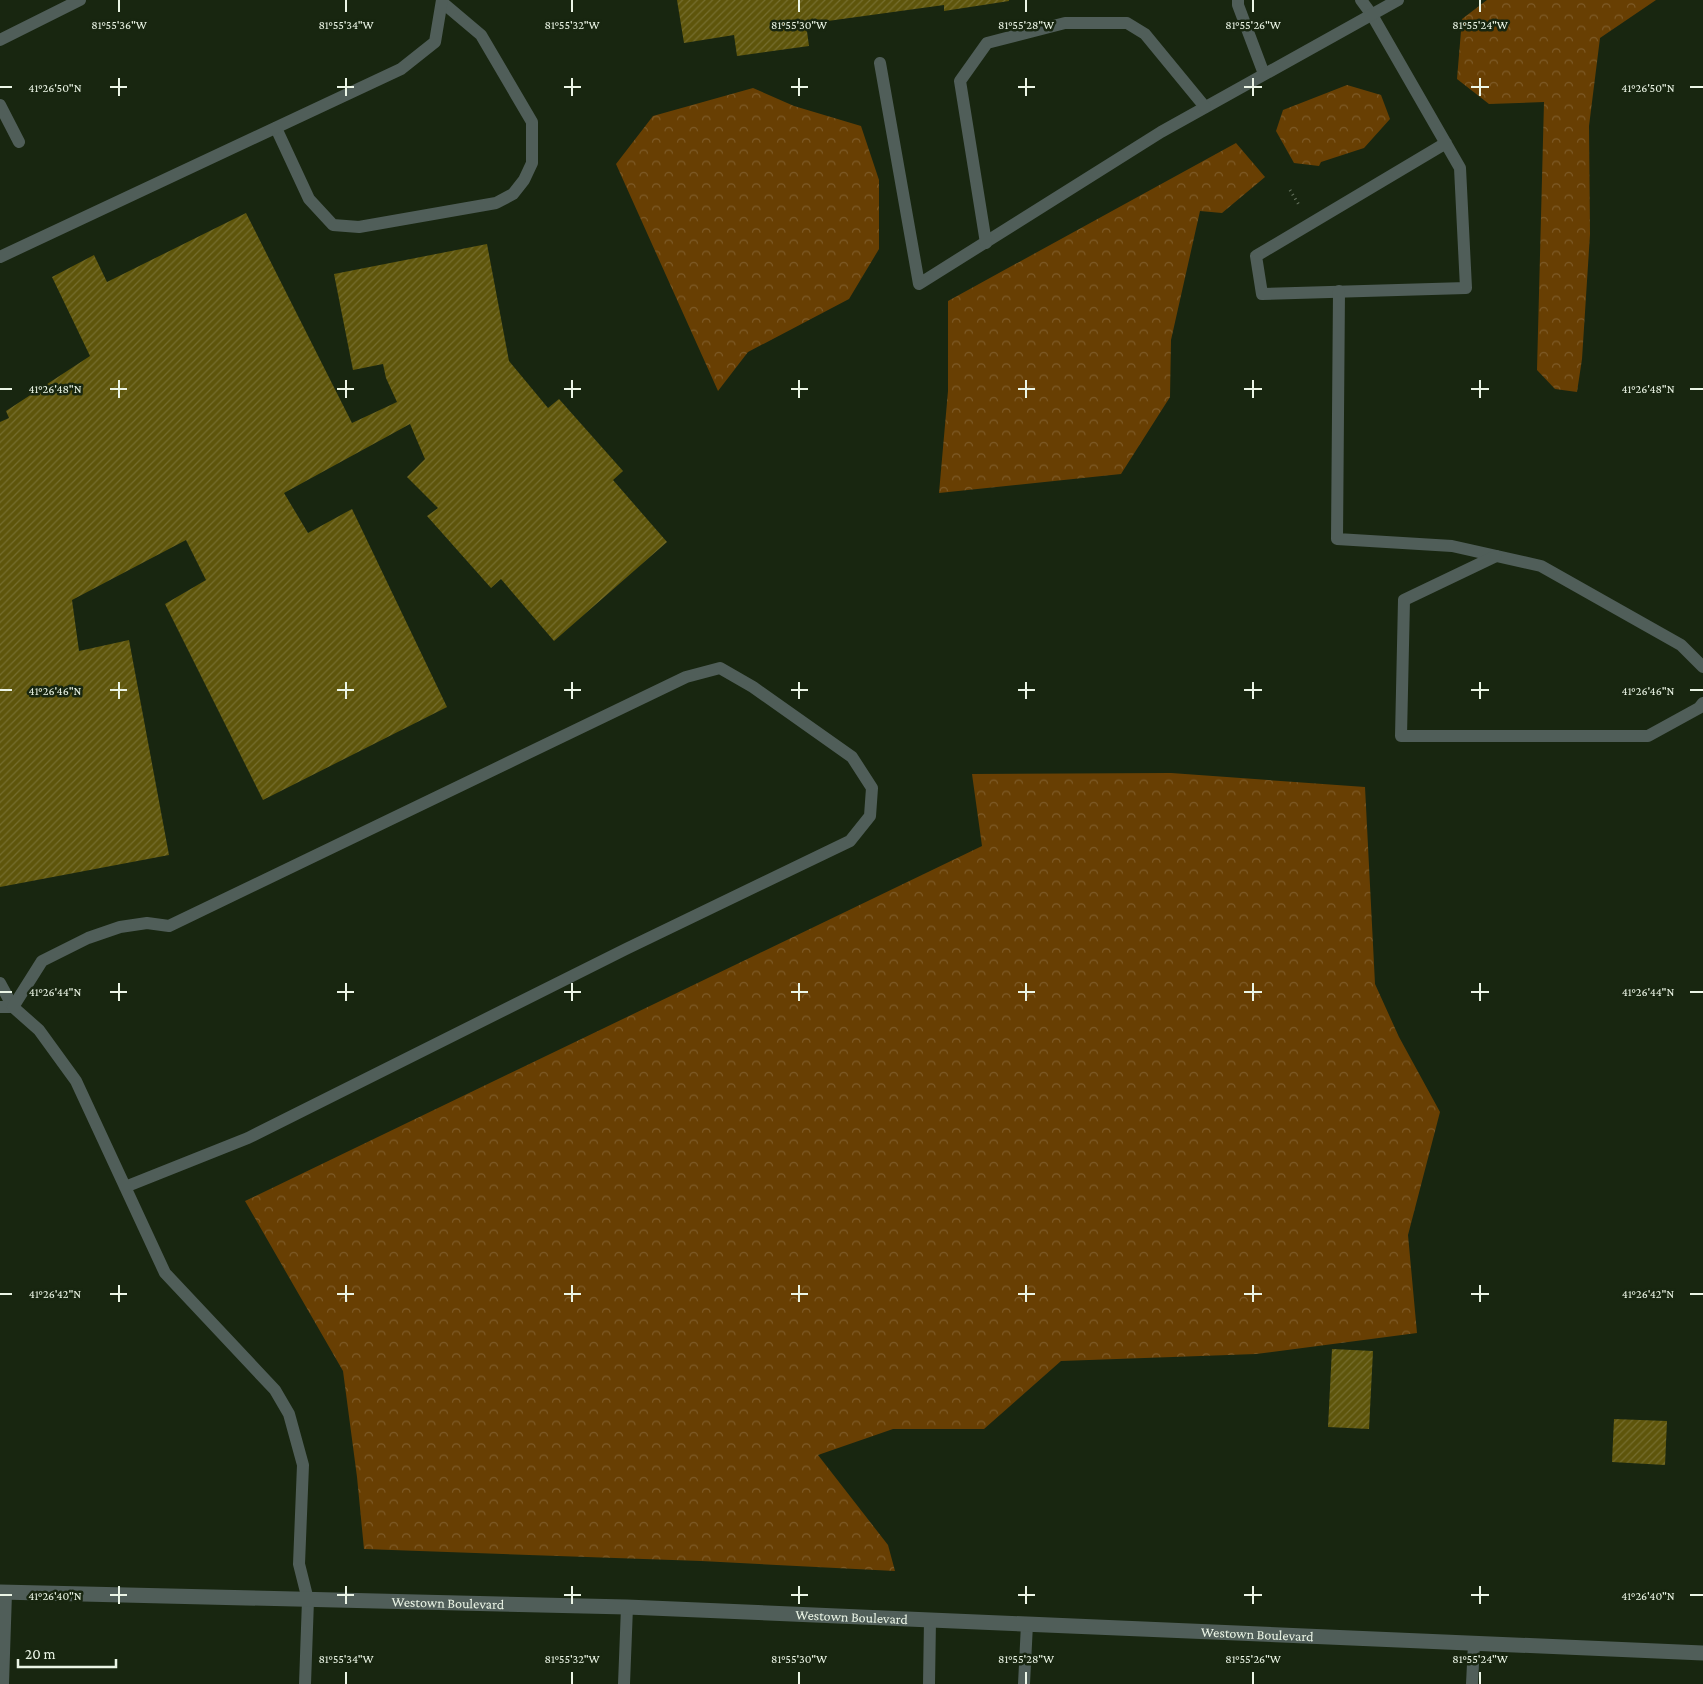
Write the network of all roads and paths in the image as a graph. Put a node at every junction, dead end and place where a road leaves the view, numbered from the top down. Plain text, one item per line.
1 (80, 0) edge
2 (1238, 0) edge
3 (1361, 0) edge
4 (1398, 0) edge
5 (442, 1) edge
6 (1372, 15) junction
7 (0, 40) edge
8 (880, 63) dead end
9 (1264, 74) junction
10 (0, 105) edge
11 (1205, 107) junction
12 (276, 128) junction
13 (19, 142) dead end
14 (1446, 143) junction
15 (986, 243) junction
16 (0, 257) edge
17 (1339, 292) junction
18 (1496, 556) junction
19 (1703, 667) edge
20 (1703, 703) edge
21 (0, 983) edge
22 (0, 1007) edge
23 (13, 1007) junction
24 (125, 1187) junction
25 (3, 1592) edge
26 (308, 1600) junction
27 (627, 1607) junction
28 (930, 1620) junction
29 (1027, 1624) junction
30 (1474, 1643) junction
31 (1703, 1653) edge
32 (3, 1684) edge
33 (306, 1684) edge
34 (624, 1684) edge
35 (929, 1684) edge
36 (1024, 1684) edge
37 (1472, 1684) edge

1 - 7 lane
2 - 9 lane
3 - 6 lane
4 - 6 lane
5 - 12 lane
5 - 12 lane
6 - 9 lane
6 - 14 lane
8 - 15 lane
9 - 11 lane
10 - 13 lane
11 - 15 lane
11 - 15 lane
12 - 16 lane
14 - 17 lane
14 - 17 lane
17 - 18 lane
18 - 19 lane
18 - 20 lane
21 - 23 lane
22 - 23 lane
23 - 24 lane
23 - 24 lane
24 - 26 lane
25 - 26 street, Westown Boulevard
25 - 32 lane
26 - 27 street, Westown Boulevard
26 - 33 lane
27 - 28 street, Westown Boulevard
27 - 34 lane
28 - 29 street, Westown Boulevard
28 - 35 lane
29 - 30 street, Westown Boulevard
29 - 36 lane
30 - 31 street, Westown Boulevard
30 - 37 lane

